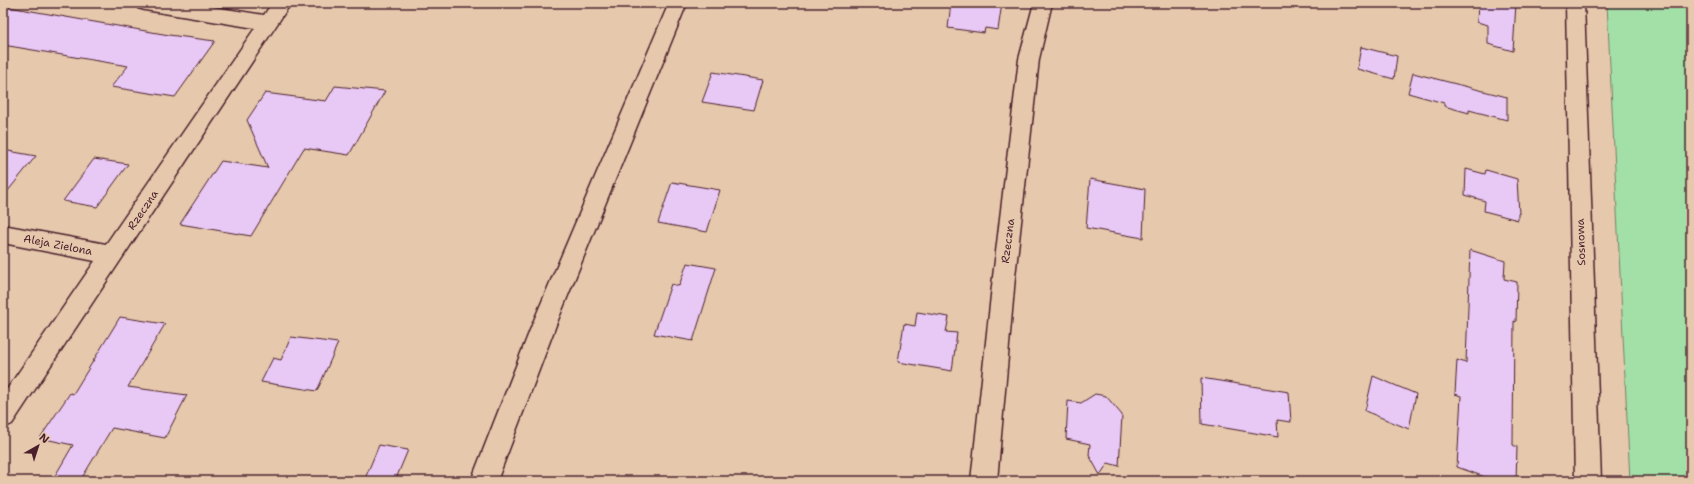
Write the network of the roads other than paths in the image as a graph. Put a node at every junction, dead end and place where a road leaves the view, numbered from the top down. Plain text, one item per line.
1 (145, 3) edge
2 (282, 3) edge
3 (678, 3) edge
4 (1042, 3) edge
5 (1575, 3) edge
6 (268, 23) junction
7 (3, 234) edge
8 (112, 255) junction
9 (3, 416) edge
10 (484, 481) edge
11 (984, 481) edge
12 (1588, 481) edge

1 - 6 street
2 - 6 street, Rzeczna
3 - 10 street
4 - 11 street, Rzeczna
5 - 12 street, Sosnowa
6 - 8 street, Rzeczna
7 - 8 street, Aleja Zielona
8 - 9 street, Rzeczna

